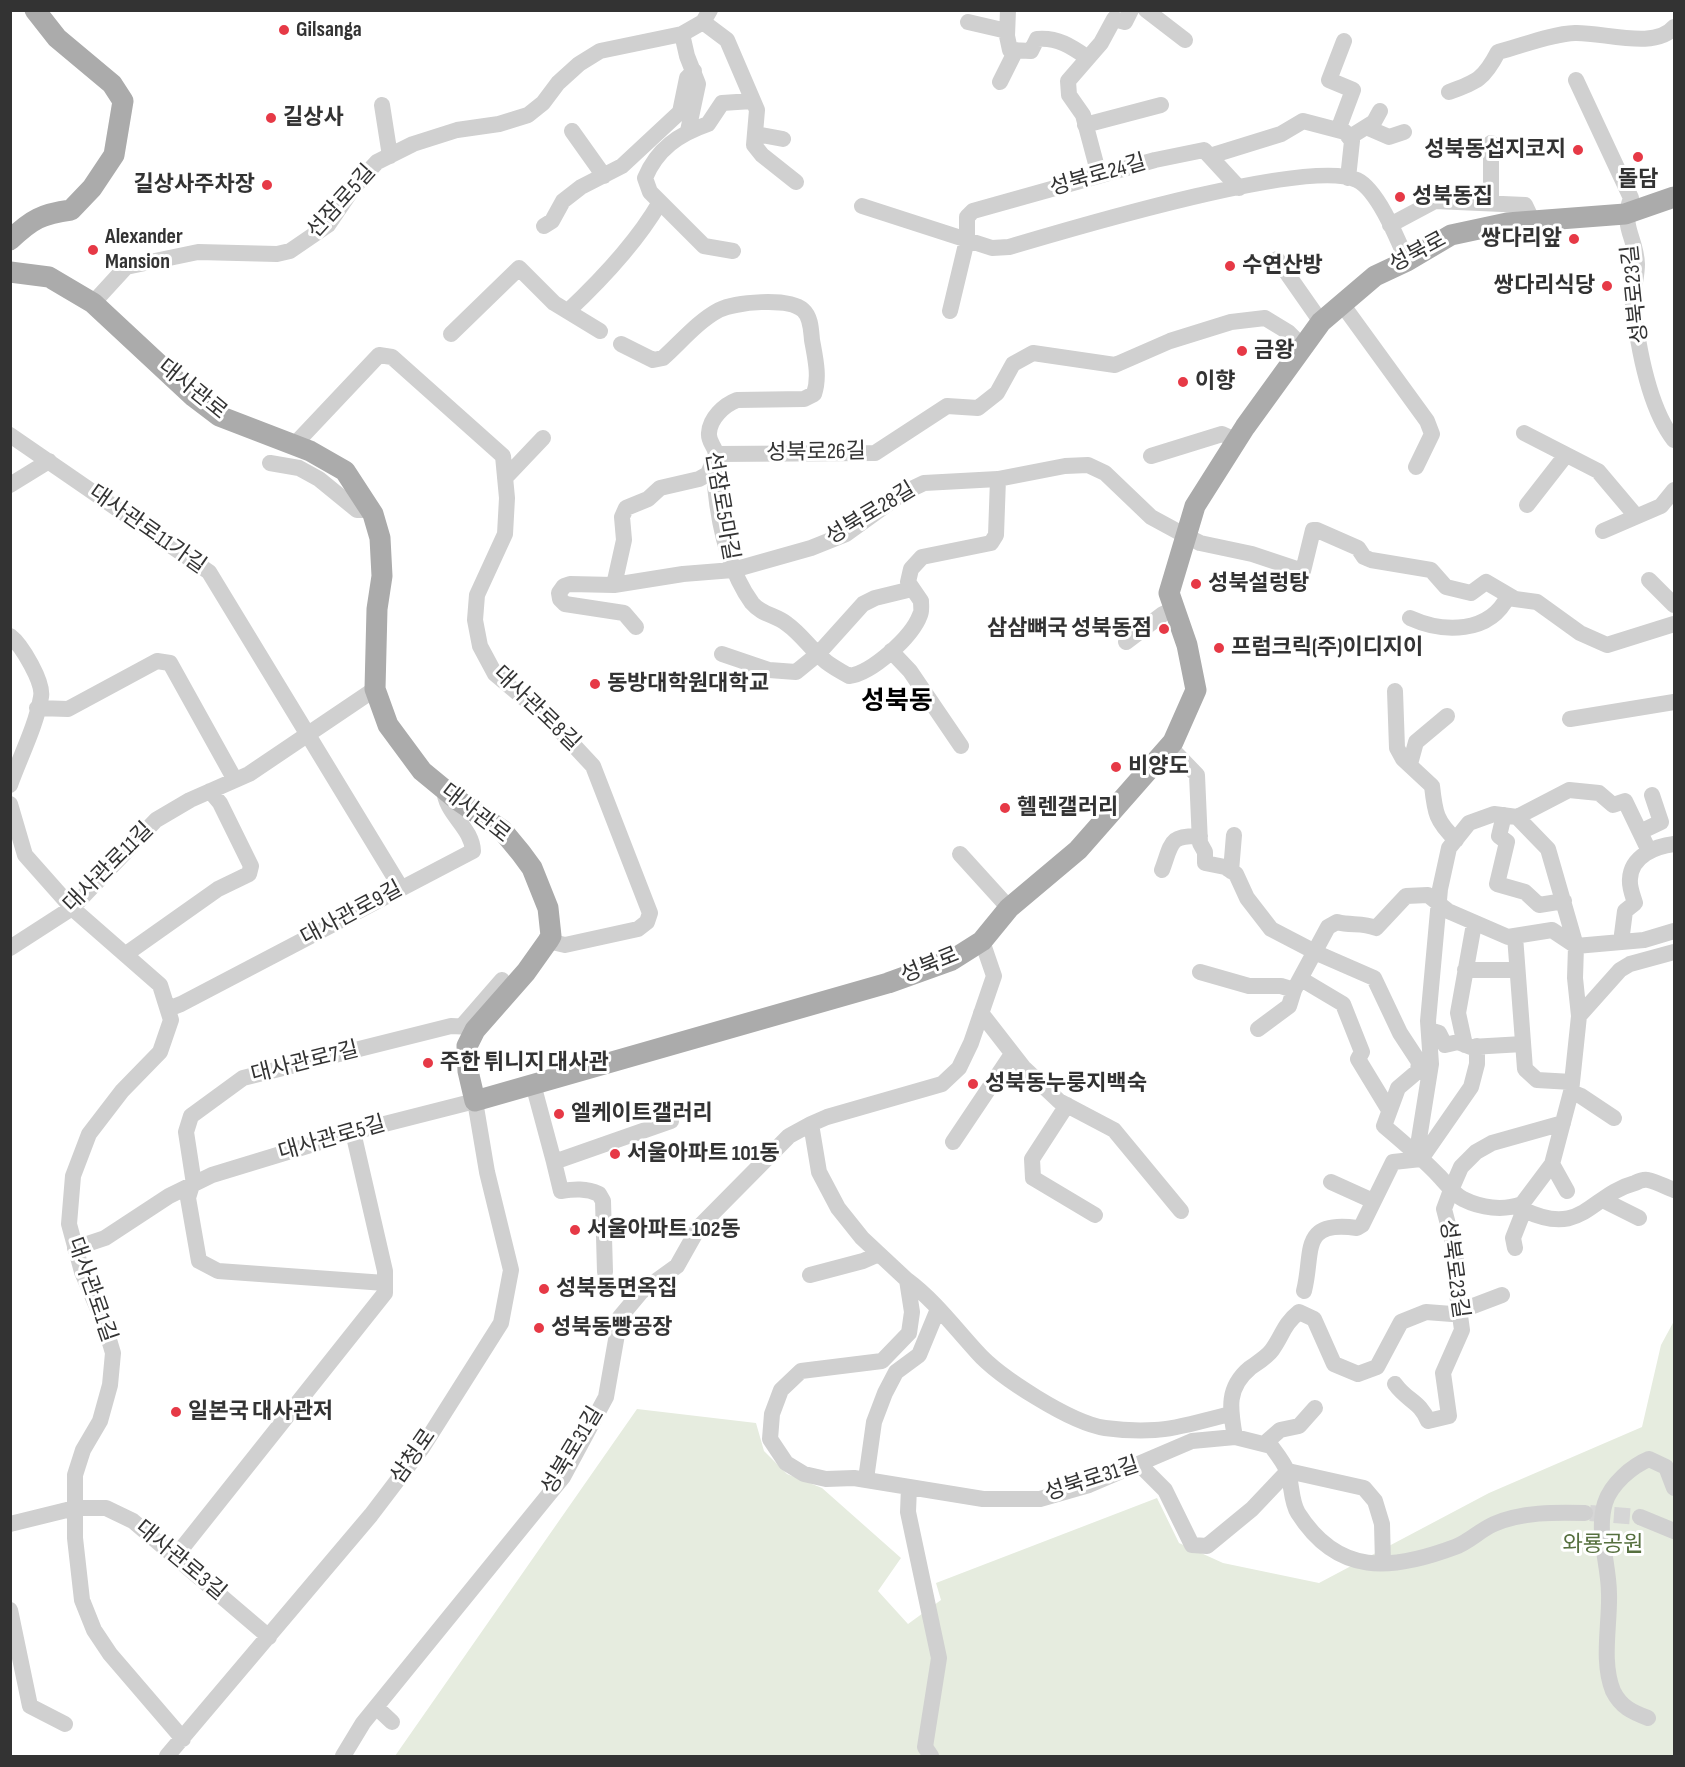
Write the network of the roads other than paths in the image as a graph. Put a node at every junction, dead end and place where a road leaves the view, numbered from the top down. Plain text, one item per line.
1 (35, 10) edge
2 (1008, 10) edge
3 (1131, 10) edge
4 (1146, 10) edge
5 (706, 16) edge
6 (968, 21) dead end
7 (1674, 27) edge
8 (1007, 31) junction
9 (682, 34) junction
10 (1185, 40) dead end
11 (1344, 41) dead end
12 (1016, 50) junction
13 (1088, 57) junction
14 (694, 71) junction
15 (1576, 80) dead end
16 (1000, 82) dead end
17 (1449, 92) dead end
18 (752, 101) junction
19 (382, 105) dead end
20 (1161, 105) dead end
21 (1380, 111) dead end
22 (1085, 125) junction
23 (1366, 127) junction
24 (572, 131) dead end
25 (688, 131) junction
26 (1404, 132) dead end
27 (756, 134) junction
28 (1344, 134) junction
29 (783, 139) dead end
30 (1491, 143) dead end
31 (390, 156) junction
32 (1210, 156) junction
33 (1099, 175) junction
34 (604, 176) junction
35 (1348, 178) junction
36 (796, 182) dead end
37 (1239, 188) junction
38 (1672, 199) edge
39 (660, 202) junction
40 (1491, 202) junction
41 (862, 206) dead end
42 (1625, 214) junction
43 (1533, 222) junction
44 (1390, 225) junction
45 (544, 226) dead end
46 (10, 240) edge
47 (967, 240) junction
48 (733, 251) dead end
49 (1277, 259) dead end
50 (1407, 261) junction
51 (10, 272) edge
52 (93, 303) junction
53 (1342, 304) junction
54 (568, 311) junction
55 (950, 311) dead end
56 (1321, 322) junction
57 (600, 331) dead end
58 (451, 334) dead end
59 (621, 344) dead end
60 (1303, 347) junction
61 (1524, 433) dead end
62 (10, 435) edge
63 (543, 438) dead end
64 (1674, 440) edge
65 (1236, 441) junction
66 (294, 445) junction
67 (716, 454) junction
68 (1566, 455) junction
69 (1151, 456) dead end
70 (49, 461) junction
71 (270, 463) dead end
72 (1416, 467) dead end
73 (505, 478) junction
74 (998, 479) junction
75 (10, 485) edge
76 (1674, 490) edge
77 (1527, 505) dead end
78 (370, 510) junction
79 (1636, 516) junction
80 (1603, 531) dead end
81 (1186, 536) junction
82 (733, 570) junction
83 (1649, 580) dead end
84 (614, 585) junction
85 (912, 589) junction
86 (1508, 596) junction
87 (1674, 605) edge
88 (1174, 609) junction
89 (1410, 618) dead end
90 (1674, 624) edge
91 (636, 627) dead end
92 (10, 636) edge
93 (1126, 642) dead end
94 (891, 651) junction
95 (722, 654) dead end
96 (818, 654) junction
97 (375, 689) junction
98 (1395, 691) dead end
99 (1674, 702) edge
100 (37, 708) junction
101 (1447, 716) dead end
102 (1570, 719) dead end
103 (309, 734) junction
104 (962, 746) dead end
105 (1169, 746) junction
106 (1410, 764) junction
107 (12, 779) edge
108 (235, 780) junction
109 (444, 789) junction
110 (210, 791) junction
111 (1652, 795) dead end
112 (10, 804) edge
113 (1510, 816) junction
114 (1640, 832) junction
115 (1234, 835) dead end
116 (1200, 837) junction
117 (1456, 840) junction
118 (1674, 844) edge
119 (1649, 851) junction
120 (960, 854) dead end
121 (1162, 870) dead end
122 (1231, 871) junction
123 (401, 888) junction
124 (1564, 901) junction
125 (1438, 903) junction
126 (72, 908) junction
127 (1009, 908) junction
128 (1474, 924) junction
129 (1674, 931) edge
130 (1515, 936) junction
131 (548, 941) junction
132 (982, 941) junction
133 (1621, 942) junction
134 (1576, 946) junction
135 (10, 948) edge
136 (1316, 952) junction
137 (1674, 952) edge
138 (126, 954) junction
139 (1466, 970) junction
140 (1516, 970) junction
141 (1200, 972) dead end
142 (502, 980) dead end
143 (1297, 985) junction
144 (168, 1009) junction
145 (981, 1013) junction
146 (1580, 1016) junction
147 (469, 1028) junction
148 (1258, 1029) dead end
149 (1429, 1030) junction
150 (1523, 1044) junction
151 (1471, 1046) junction
152 (1012, 1054) junction
153 (533, 1084) junction
154 (1571, 1087) junction
155 (475, 1101) junction
156 (1068, 1105) junction
157 (1389, 1110) junction
158 (1614, 1118) dead end
159 (671, 1121) dead end
160 (1563, 1123) junction
161 (811, 1124) junction
162 (353, 1132) junction
163 (953, 1142) dead end
164 (1421, 1159) junction
165 (554, 1162) junction
166 (1552, 1164) junction
167 (1331, 1182) dead end
168 (193, 1184) junction
169 (1451, 1190) junction
170 (1674, 1190) edge
171 (1568, 1191) dead end
172 (1603, 1200) junction
173 (1374, 1201) junction
174 (1523, 1207) junction
175 (1181, 1212) dead end
176 (1095, 1215) dead end
177 (1639, 1218) dead end
178 (75, 1248) junction
179 (1515, 1248) dead end
180 (879, 1254) junction
181 (605, 1272) dead end
182 (810, 1275) dead end
183 (907, 1280) junction
184 (385, 1284) junction
185 (1304, 1291) dead end
186 (1502, 1295) dead end
187 (938, 1309) junction
188 (1459, 1311) junction
189 (1395, 1384) dead end
190 (1315, 1408) dead end
191 (1231, 1414) junction
192 (1235, 1437) junction
193 (1264, 1444) junction
194 (1140, 1465) junction
195 (1288, 1471) junction
196 (866, 1479) junction
197 (909, 1487) junction
198 (1674, 1488) edge
199 (75, 1509) junction
200 (1585, 1513) tunnel mouth
201 (1640, 1517) tunnel mouth
202 (10, 1524) edge
203 (1674, 1531) edge
204 (175, 1557) junction
205 (1383, 1563) junction
206 (10, 1610) edge
207 (268, 1637) junction
208 (376, 1707) junction
209 (1648, 1718) dead end
210 (392, 1722) dead end
211 (65, 1724) dead end
212 (183, 1739) junction
213 (167, 1756) edge
214 (343, 1756) edge
215 (930, 1756) edge

1 - 46 main road
2 - 8 street
3 - 13 street
4 - 10 street
5 - 9 street, 선잠로5길
5 - 18 street
6 - 8 street
7 - 17 street
8 - 12 street
9 - 14 street
9 - 31 street, 선잠로5길
11 - 28 street
12 - 13 street
12 - 16 street
13 - 22 street
14 - 25 street
14 - 34 street
15 - 42 street
18 - 25 street
18 - 27 street
19 - 31 street
20 - 22 street
21 - 23 street
22 - 33 street
23 - 26 street
23 - 28 street
24 - 34 street
25 - 39 street
27 - 29 street
27 - 36 street
28 - 32 street
28 - 35 street
30 - 40 street
31 - 52 street, 선잠로5길
32 - 33 street, 성북로24길
32 - 37 street
33 - 47 street, 성북로24길
34 - 45 street
35 - 37 street, 성북로24길
35 - 44 street, 성북로24길
37 - 47 street, 성북로24길
38 - 42 main road, 성북로
39 - 48 street
39 - 54 street
40 - 43 street, 성북로
40 - 44 street, 성북로
41 - 47 street, 성북로24길
42 - 43 main road, 성북로
42 - 64 street, 성북로23길
43 - 50 main road, 성북로
44 - 50 street, 성북로24길
47 - 55 street, 성북로24길
49 - 56 street
50 - 53 main road, 성북로
51 - 52 main road, 대사관로
52 - 66 main road, 대사관로
53 - 56 main road, 성북로
53 - 72 street
54 - 57 street
54 - 58 street
56 - 60 main road, 성북로
59 - 67 street, 선잠로5마길
60 - 65 main road, 성북로
60 - 67 street, 성북로26길
61 - 68 street
62 - 70 street, 대사관로11가길
63 - 73 street
65 - 69 street
65 - 81 main road, 성북로
66 - 73 street, 대사관로8길
66 - 78 main road, 대사관로
67 - 82 street, 선잠로5마길
67 - 84 street
68 - 77 street
68 - 79 street
70 - 75 street
70 - 103 street, 대사관로11가길
71 - 78 street
73 - 131 street, 대사관로8길
74 - 81 street, 성북로28길
74 - 82 street, 성북로28길
74 - 85 street, 선잠로5마길
76 - 79 street
78 - 97 main road, 대사관로
79 - 80 street
81 - 86 street, 성북로28길
81 - 88 main road, 성북로
82 - 84 street, 성북로28길
82 - 96 street, 선잠로5마길
83 - 87 street
84 - 91 street, 성북로28길
85 - 94 street, 선잠로5마길
85 - 96 street
86 - 89 street
86 - 90 street
88 - 93 street
88 - 105 main road, 성북로
92 - 100 street
94 - 96 street, 선잠로5마길
94 - 104 street
95 - 96 street
97 - 103 street, 대사관로11길
97 - 109 main road, 대사관로
98 - 106 street
99 - 102 street
100 - 107 street
100 - 108 street
101 - 106 street
103 - 108 street, 대사관로11길
103 - 123 street
105 - 116 street
105 - 127 main road, 성북로
106 - 117 street
108 - 110 street, 대사관로11길
109 - 123 street, 대사관로9길
109 - 131 main road, 대사관로
110 - 126 street, 대사관로11길
110 - 138 street
111 - 114 street
112 - 126 street, 대사관로1길
113 - 114 street
113 - 117 street
113 - 124 street
113 - 124 street
114 - 119 street
115 - 122 street
116 - 121 street
116 - 122 street
117 - 125 street
118 - 119 street
119 - 133 street
120 - 127 street
122 - 136 street
123 - 144 street, 대사관로9길
124 - 134 street
125 - 128 street
125 - 136 street
125 - 149 street
126 - 135 street, 대사관로11길
126 - 138 street, 대사관로1길
127 - 132 main road, 성북로
128 - 130 street
128 - 139 street
129 - 133 street
130 - 134 street
130 - 140 street
131 - 147 main road
132 - 145 street, 성북로31길
132 - 153 main road, 성북로
133 - 134 street
134 - 146 street
136 - 143 street
136 - 157 street
137 - 146 street
138 - 144 street, 대사관로1길
139 - 140 street
139 - 151 street
140 - 150 street
141 - 143 street
142 - 147 street
143 - 148 street
143 - 157 street
144 - 178 street, 대사관로1길
145 - 152 street
145 - 161 street, 성북로31길
146 - 154 street
147 - 155 main road
147 - 168 street, 대사관로7길
149 - 151 street
149 - 164 street
150 - 151 street
150 - 154 street
151 - 164 street
152 - 156 street
152 - 163 street
153 - 155 main road, 성북로
153 - 165 street
154 - 158 street
154 - 160 street
155 - 162 street, 대사관로5길
155 - 207 street, 삼청로
156 - 175 street
156 - 176 street
157 - 164 street, 성북로23길
159 - 165 street
160 - 166 street
160 - 169 street, 성북로23길
161 - 180 street, 성북로31길
161 - 208 street, 성북로31길
162 - 168 street, 대사관로5길
162 - 184 street
164 - 169 street, 성북로23길
164 - 173 street
165 - 181 street
166 - 171 street
166 - 174 street
167 - 173 street
168 - 178 street, 대사관로5길
168 - 184 street
169 - 174 street, 성북로23길
169 - 188 street, 성북로23길
170 - 172 street
172 - 174 street
172 - 177 street
173 - 185 street
174 - 179 street
178 - 199 street, 대사관로1길
180 - 182 street
180 - 183 street, 성북로31길
183 - 187 street, 성북로31길
183 - 196 street, 성북로31길
184 - 204 street
186 - 188 street
187 - 191 street, 성북로31길
187 - 196 street
188 - 189 street, 성북로23길
188 - 191 street
190 - 193 street
191 - 192 street
192 - 193 street, 성북로31길
192 - 194 street, 성북로31길
193 - 195 street
194 - 195 street
194 - 197 street, 성북로31길
195 - 205 street
195 - 205 street
196 - 197 street, 성북로31길
197 - 215 street
198 - 209 street
199 - 202 street, 대사관로3길
199 - 204 street, 대사관로3길
199 - 212 street, 대사관로1길
200 - 205 street
201 - 203 street
204 - 207 street, 대사관로3길
206 - 211 street
207 - 212 street, 삼청로
208 - 210 street
208 - 214 street, 성북로31길
212 - 213 street, 삼청로

